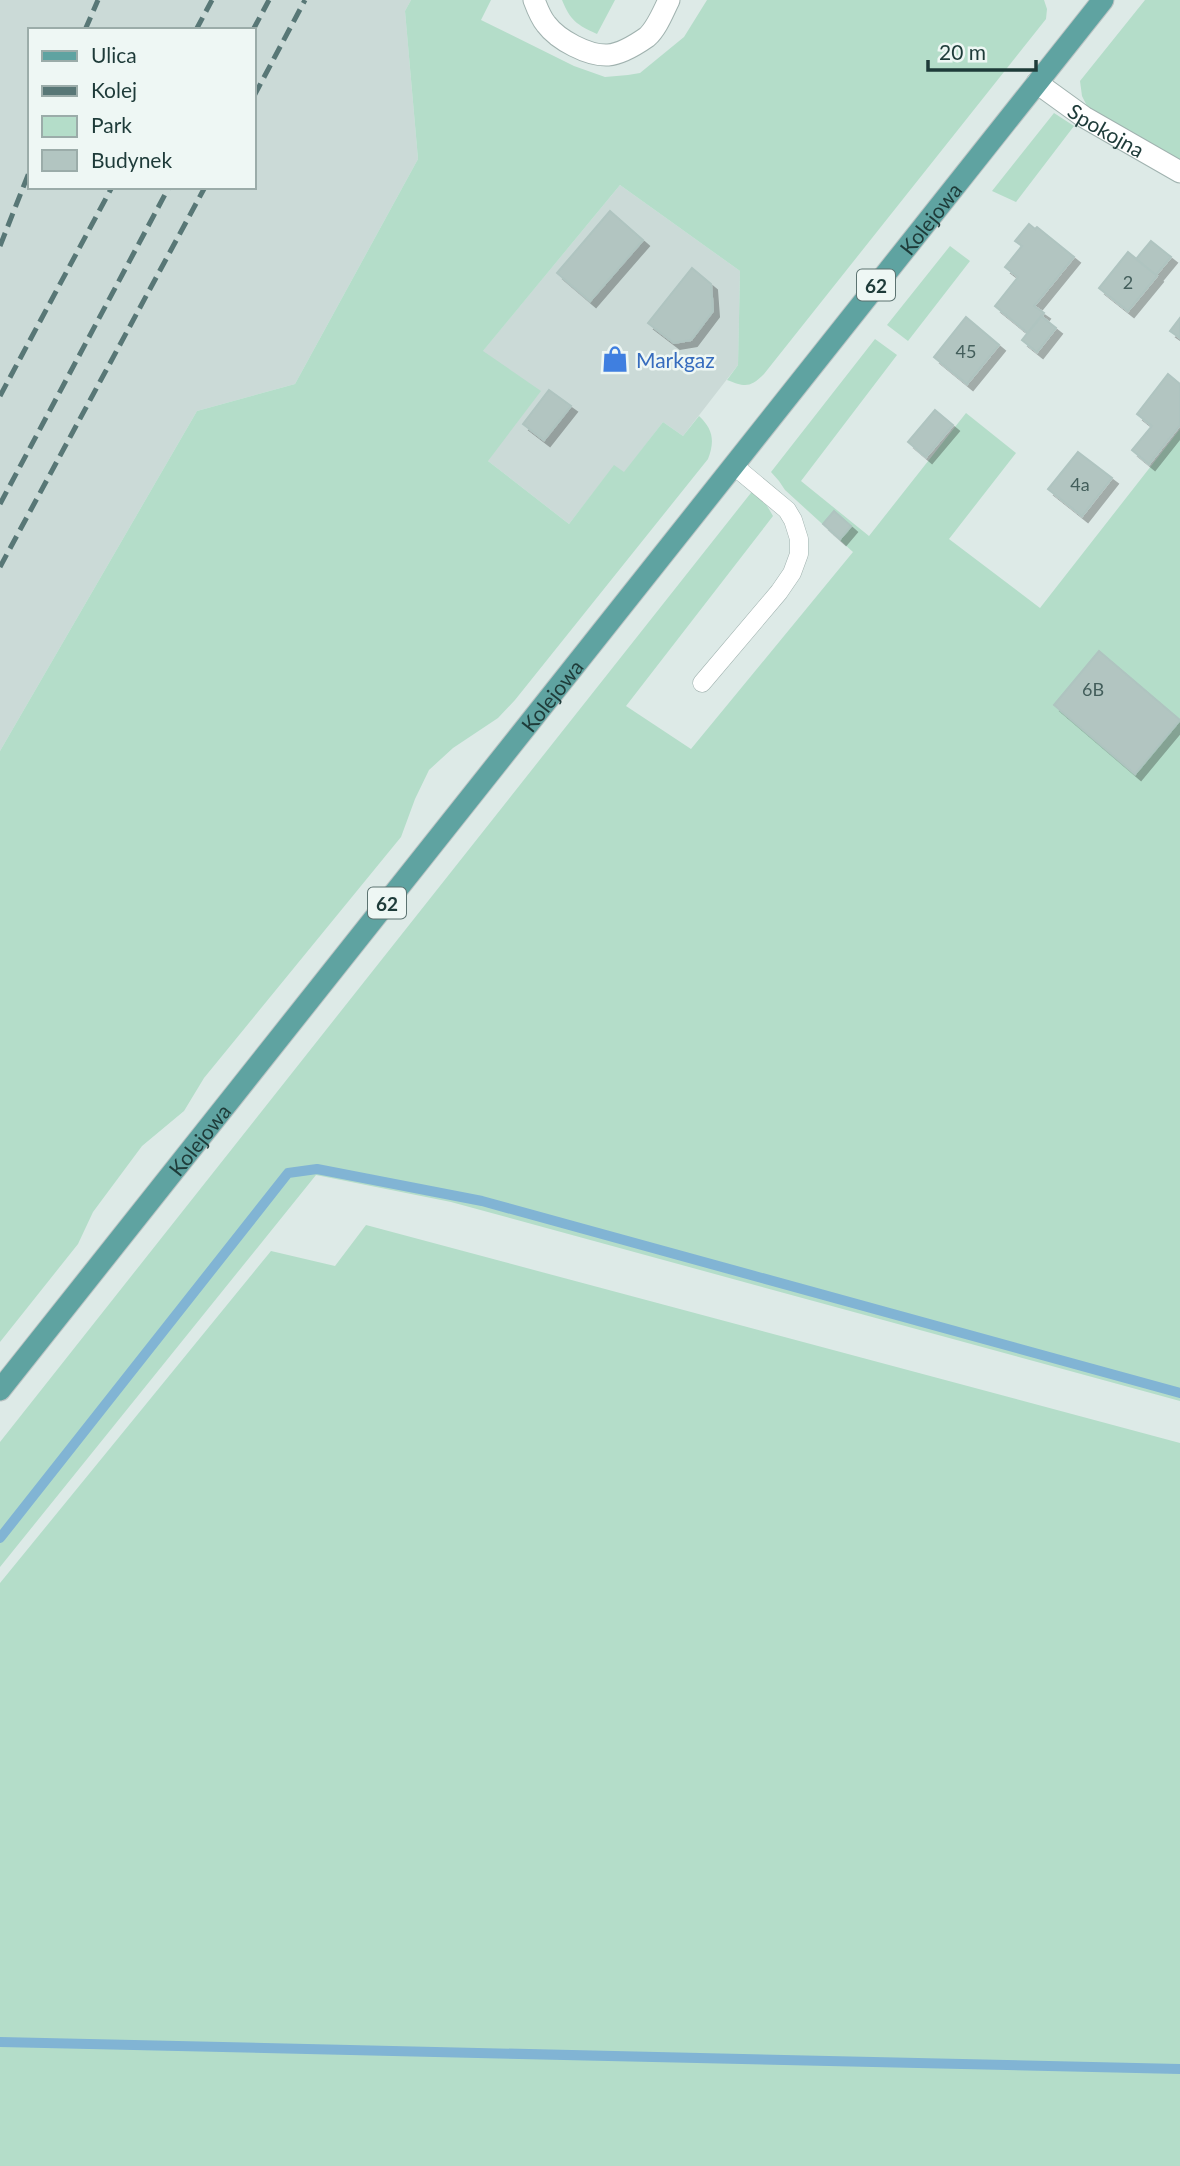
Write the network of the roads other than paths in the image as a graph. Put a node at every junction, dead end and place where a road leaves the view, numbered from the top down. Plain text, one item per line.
1 (534, 0) edge
2 (669, 0) edge
3 (1103, 0) edge
4 (1037, 83) junction
5 (1180, 172) edge
6 (733, 466) junction
7 (702, 683) dead end
8 (0, 1390) edge

1 - 2 street
3 - 4 main road, Kolejowa / 62
4 - 5 street, Spokojna
4 - 6 main road, Kolejowa / 62
6 - 7 lane
6 - 8 main road, Kolejowa / 62

